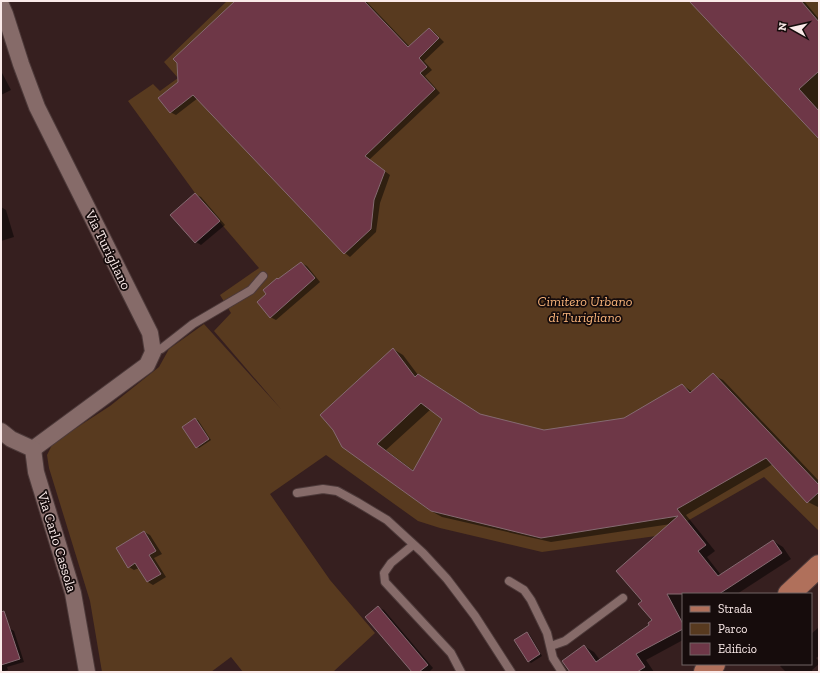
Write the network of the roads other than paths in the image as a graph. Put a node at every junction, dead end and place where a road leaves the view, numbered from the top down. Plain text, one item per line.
1 (1, 5) edge
2 (264, 276) dead end
3 (153, 352) junction
4 (1, 431) edge
5 (33, 448) junction
6 (297, 493) dead end
7 (413, 545) junction
8 (819, 566) edge
9 (509, 581) dead end
10 (790, 593) edge
11 (623, 598) dead end
12 (551, 646) junction
13 (713, 665) edge
14 (87, 672) edge
15 (461, 672) edge
16 (511, 672) edge
17 (562, 672) edge
18 (705, 672) edge

1 - 3 street, Via Turigliano
2 - 3 lane
3 - 5 street
4 - 5 street
5 - 14 street, Via Carlo Cassola
6 - 7 lane
7 - 15 lane
7 - 16 lane
8 - 10 main road
9 - 12 lane
11 - 12 lane
12 - 17 lane
13 - 18 main road

